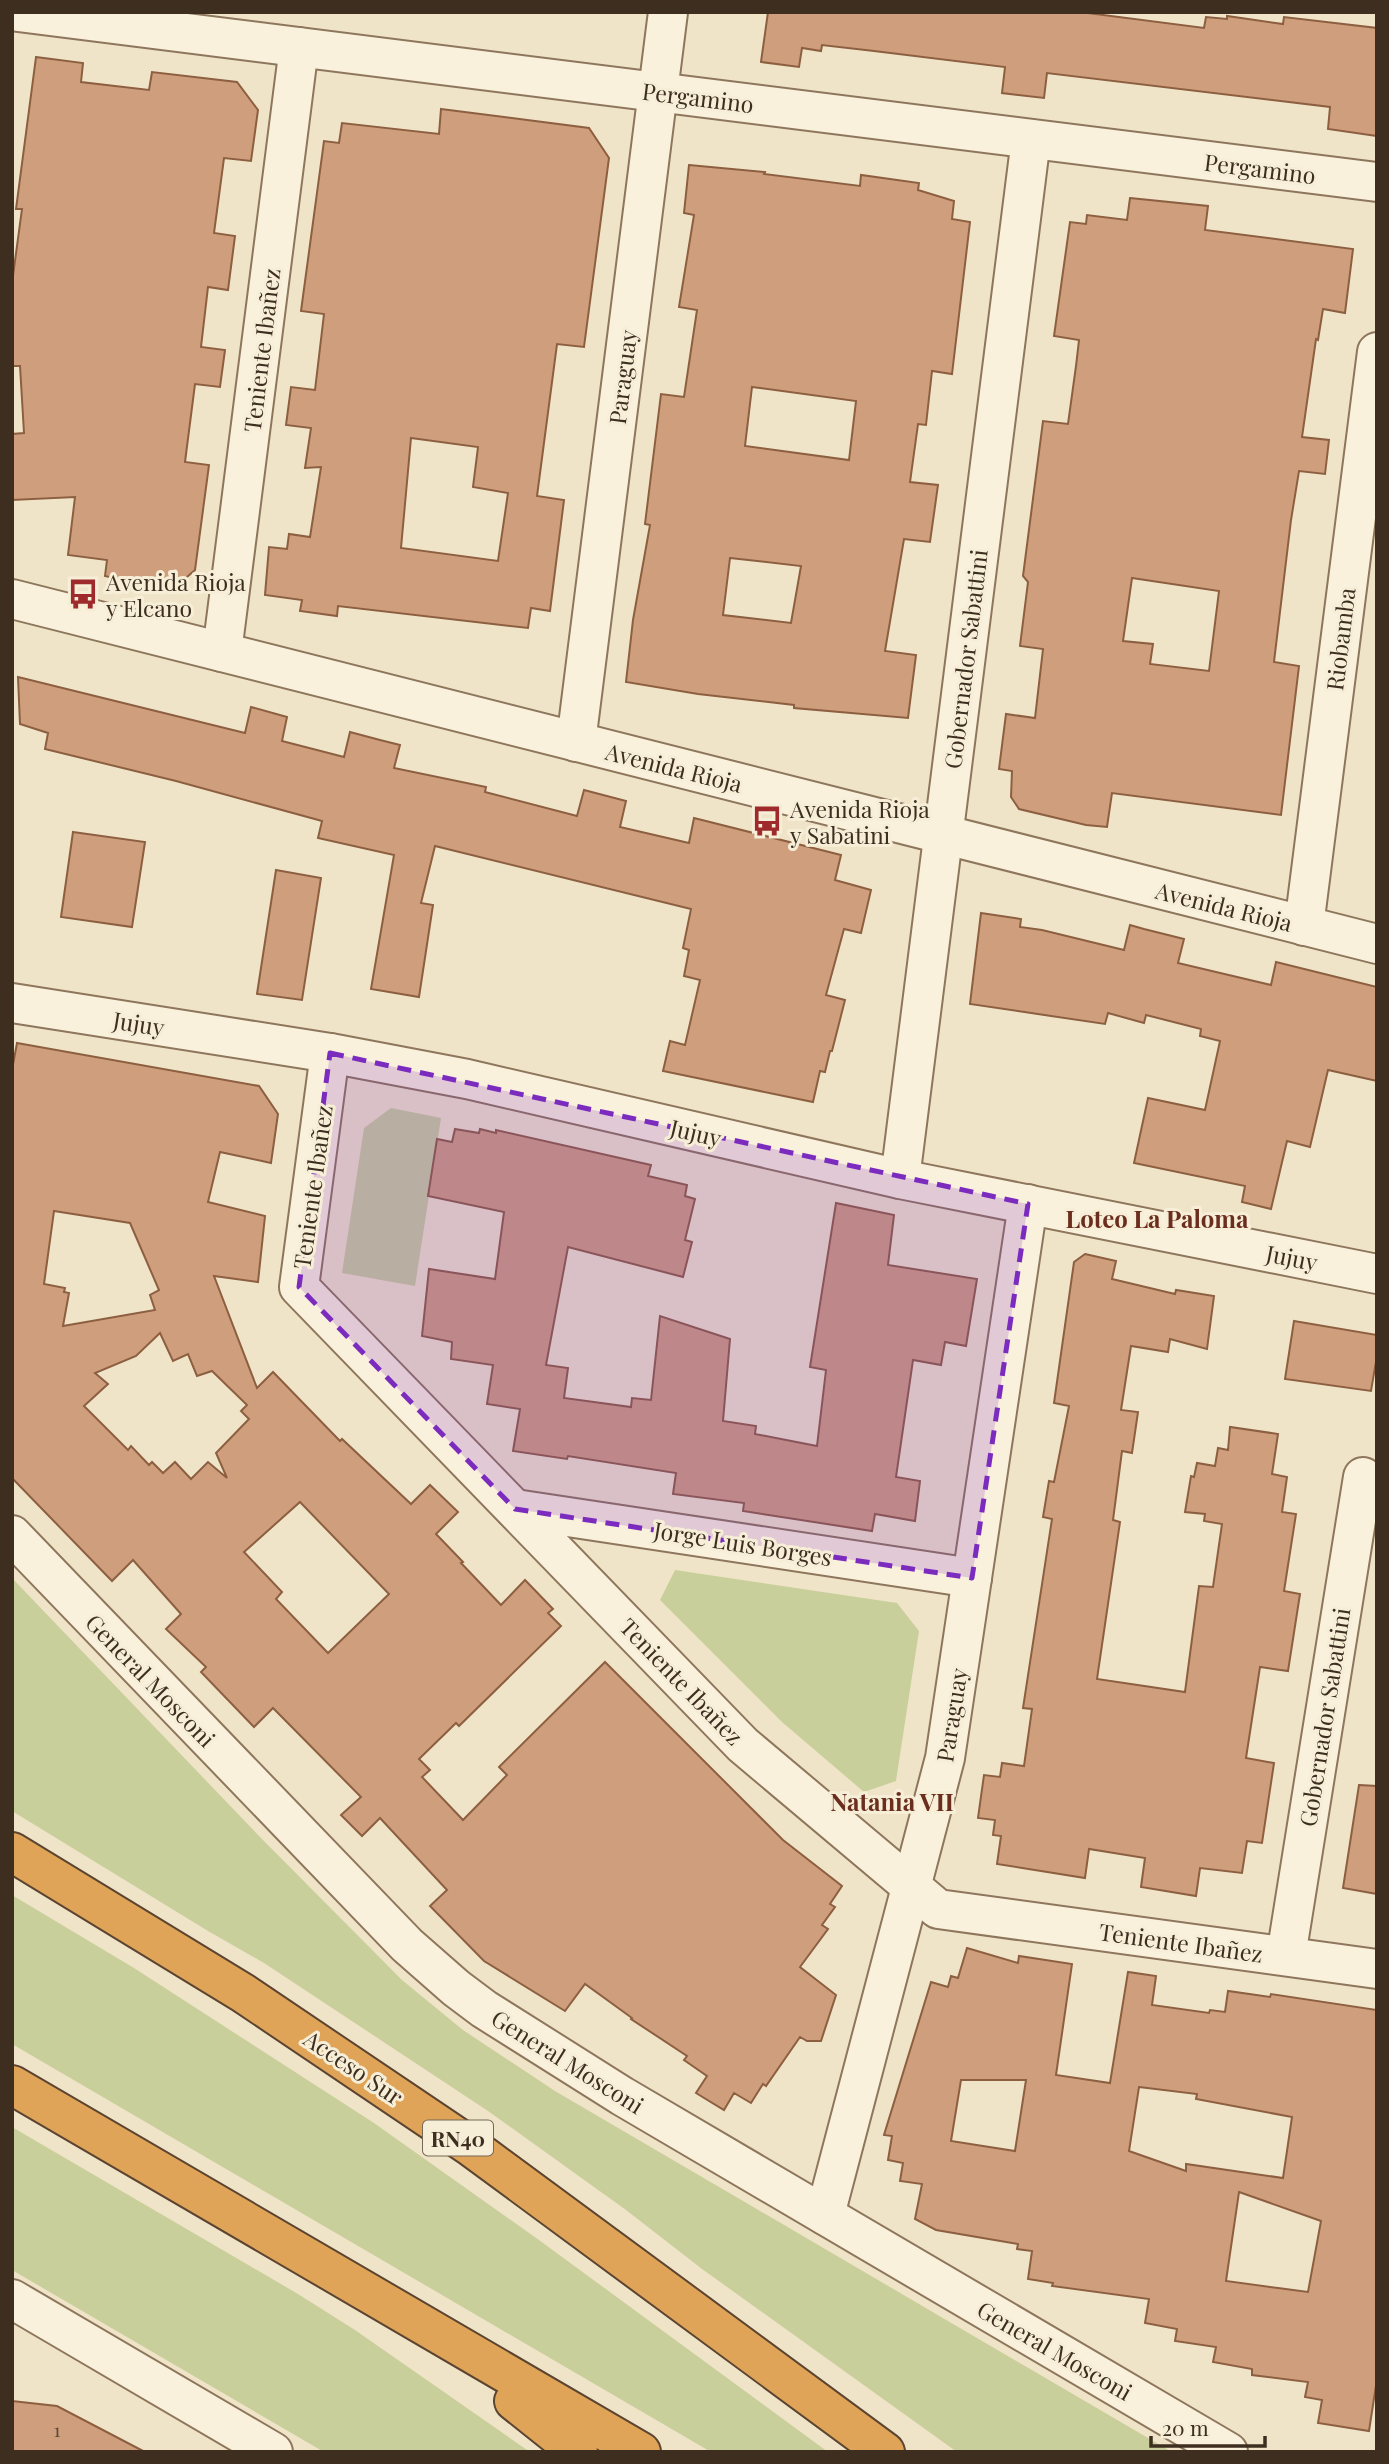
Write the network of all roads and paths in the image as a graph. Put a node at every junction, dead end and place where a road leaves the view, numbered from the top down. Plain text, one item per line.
1 (18, 12) edge
2 (668, 12) edge
3 (299, 47) junction
4 (658, 92) junction
5 (1031, 139) junction
6 (1377, 183) edge
7 (1377, 352) edge
8 (12, 599) edge
9 (222, 652) junction
10 (576, 742) junction
11 (943, 834) junction
12 (1304, 926) junction
13 (1377, 944) edge
14 (12, 1003) edge
15 (330, 1053) junction
16 (900, 1179) junction
17 (1028, 1204) junction
18 (1377, 1274) edge
19 (1363, 1476) dead end
20 (515, 1509) junction
21 (12, 1535) edge
22 (972, 1578) junction
23 (12, 1852) edge
24 (912, 1887) junction
25 (1286, 1956) junction
26 (1377, 1969) edge
27 (12, 2085) edge
28 (825, 2215) junction
29 (12, 2299) edge
30 (390, 2306) junction
31 (273, 2452) edge
32 (578, 2452) edge
33 (641, 2452) edge
34 (886, 2452) edge
35 (1228, 2452) edge

1 - 3 street, Pergamino
2 - 4 street, Paraguay
3 - 4 street, Pergamino
3 - 9 street, Teniente Ibañez
4 - 5 street, Pergamino
4 - 10 street, Paraguay
5 - 6 street, Pergamino
5 - 11 street, Gobernador Sabattini
7 - 12 street, Riobamba
8 - 9 street, Avenida Rioja
9 - 10 street, Avenida Rioja
10 - 11 street, Avenida Rioja
11 - 12 street, Avenida Rioja
11 - 16 street, Gobernador Sabattini
12 - 13 street, Avenida Rioja
14 - 15 street, Jujuy
15 - 16 street, Jujuy
15 - 20 street, Teniente Ibañez
16 - 17 street, Jujuy
17 - 18 street, Jujuy
17 - 22 street, Paraguay
19 - 25 street, Gobernador Sabattini
20 - 22 street, Jorge Luis Borges
20 - 24 street, Teniente Ibañez
21 - 28 street, General Mosconi
22 - 24 street, Paraguay
23 - 34 highway, Acceso Sur / RN40
24 - 25 street, Teniente Ibañez
24 - 28 street, Paraguay
25 - 26 street, Teniente Ibañez
27 - 30 highway
28 - 35 street, General Mosconi
29 - 31 street
30 - 32 highway
30 - 33 highway

